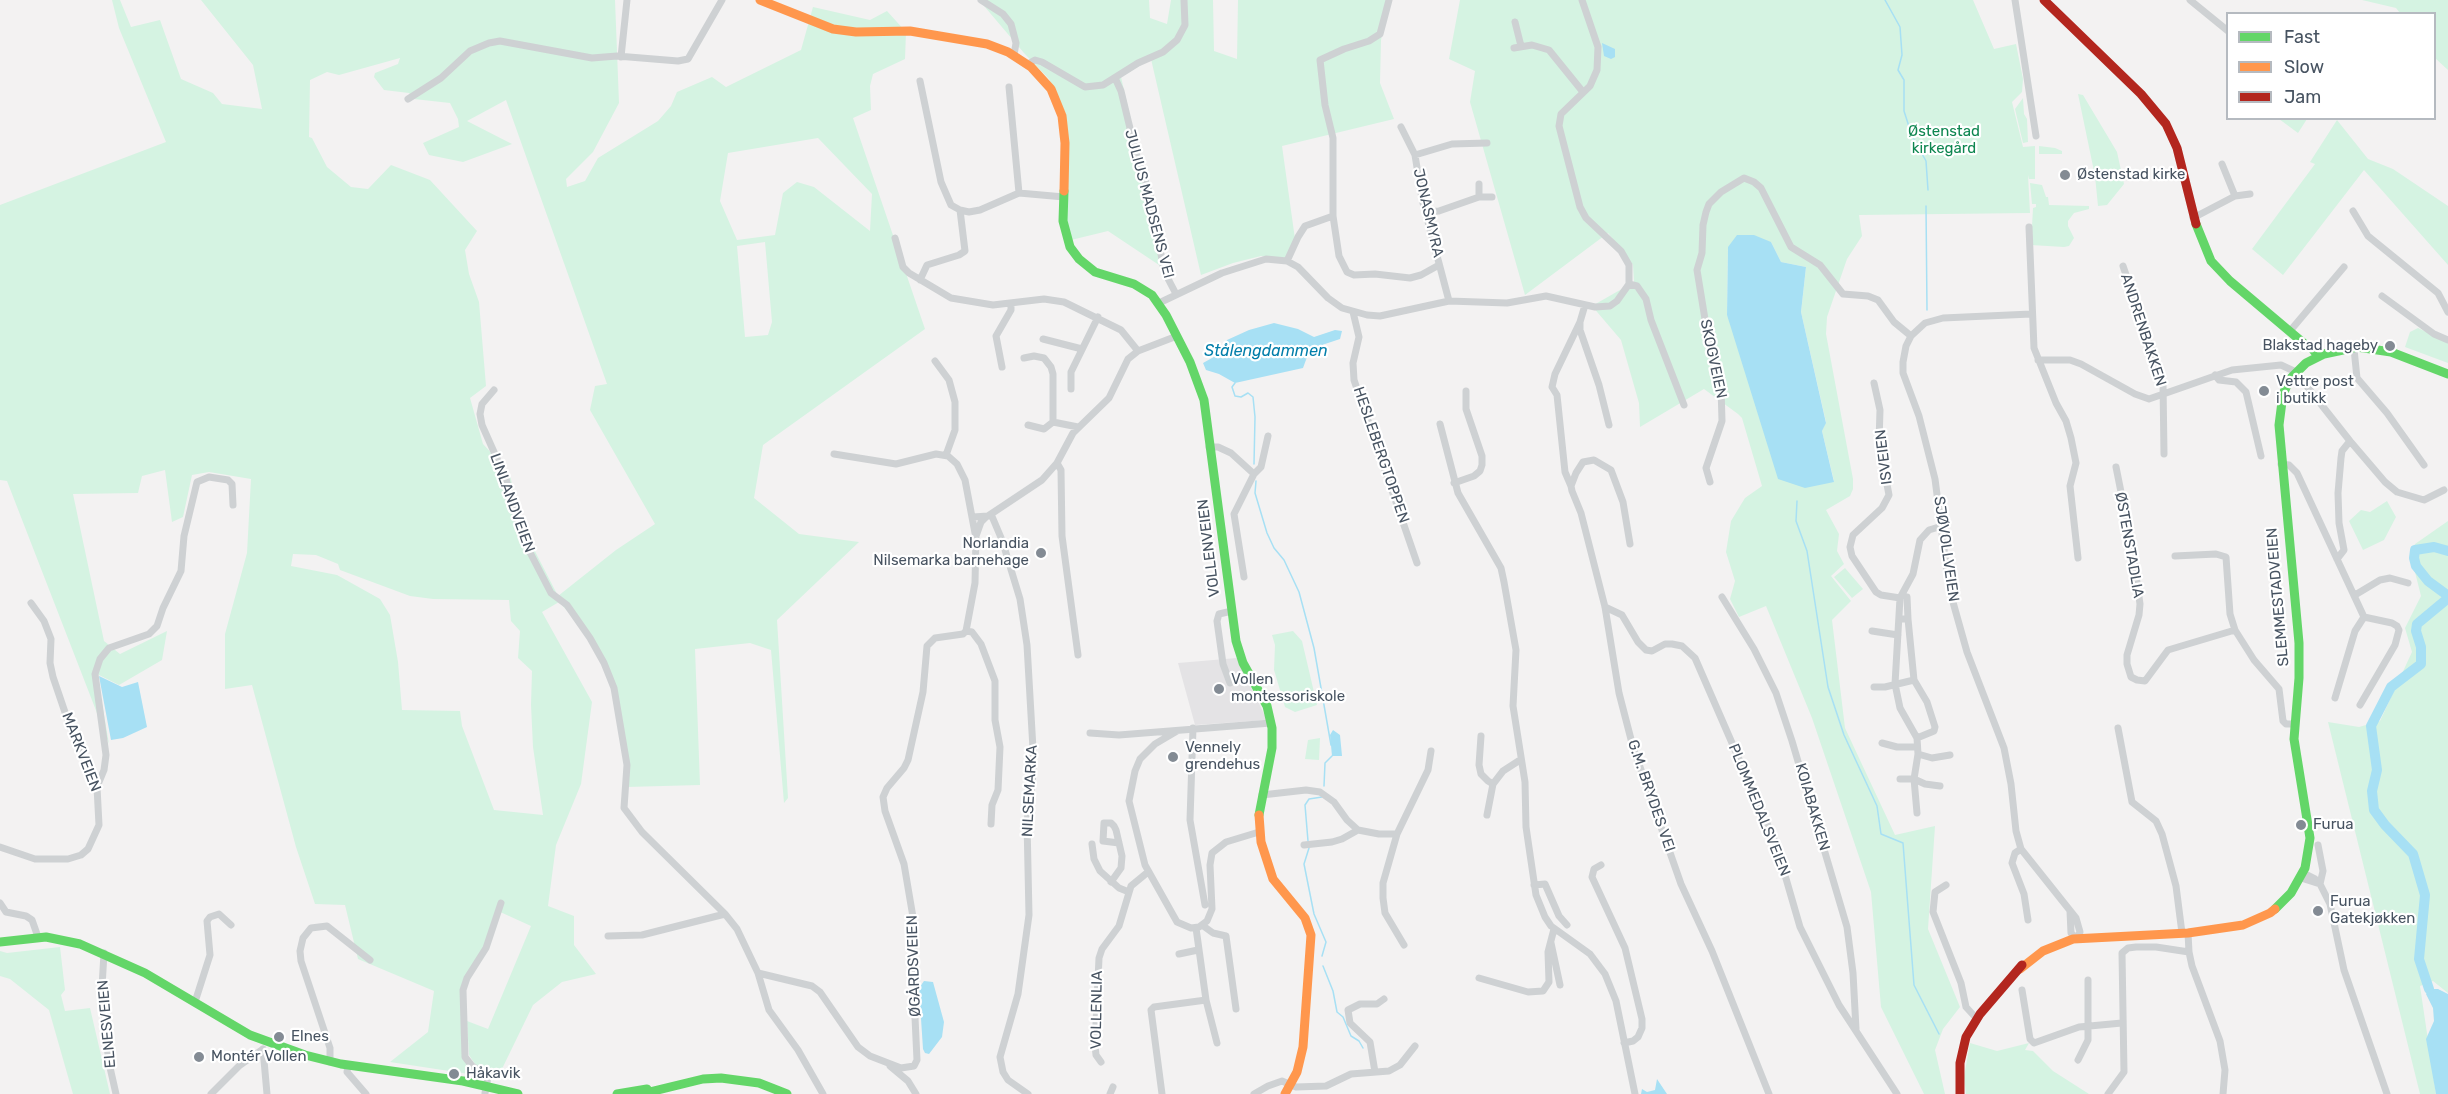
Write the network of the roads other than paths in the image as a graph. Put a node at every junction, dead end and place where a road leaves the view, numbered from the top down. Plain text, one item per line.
1 (627, 0) edge
2 (722, 0) edge
3 (760, 0) edge
4 (981, 0) edge
5 (1184, 0) edge
6 (1389, 0) edge
7 (1582, 0) edge
8 (2015, 0) edge
9 (2044, 0) edge
10 (2190, 0) edge
11 (1515, 22) dead end
12 (2226, 29) edge
13 (1014, 55) junction
14 (621, 57) junction
15 (1028, 64) junction
16 (1115, 78) junction
17 (920, 81) dead end
18 (1010, 87) dead end
19 (1582, 92) junction
20 (408, 99) dead end
21 (1401, 127) dead end
22 (2036, 136) dead end
23 (1487, 143) dead end
24 (1415, 155) junction
25 (2222, 164) dead end
26 (1479, 184) dead end
27 (1019, 193) junction
28 (2250, 194) dead end
29 (2235, 196) junction
30 (1064, 197) junction
31 (1479, 197) junction
32 (1492, 197) dead end
33 (960, 210) junction
34 (1425, 212) junction
35 (2353, 212) dead end
36 (1333, 216) junction
37 (2193, 218) junction
38 (2029, 227) dead end
39 (895, 238) dead end
40 (1287, 261) junction
41 (1439, 265) junction
42 (2123, 266) dead end
43 (2344, 267) dead end
44 (920, 280) junction
45 (1629, 284) junction
46 (1176, 294) junction
47 (2382, 296) dead end
48 (1449, 302) junction
49 (1011, 303) junction
50 (1159, 303) junction
51 (1585, 305) junction
52 (1353, 312) junction
53 (2448, 312) edge
54 (2031, 314) junction
55 (1098, 318) junction
56 (1580, 322) junction
57 (2290, 332) junction
58 (1177, 336) junction
59 (1911, 336) junction
60 (1043, 339) dead end
61 (2448, 340) edge
62 (1082, 349) junction
63 (2354, 349) junction
64 (1138, 351) junction
65 (2315, 357) junction
66 (1024, 358) dead end
67 (2038, 360) junction
68 (935, 361) dead end
69 (1002, 367) dead end
70 (2299, 374) junction
71 (2448, 374) edge
72 (2215, 375) junction
73 (1874, 383) dead end
74 (1071, 389) dead end
75 (494, 390) dead end
76 (1466, 391) dead end
77 (2164, 395) junction
78 (1684, 405) dead end
79 (1053, 422) junction
80 (1440, 424) dead end
81 (1028, 425) dead end
82 (1609, 425) dead end
83 (1078, 427) junction
84 (1268, 436) dead end
85 (2350, 441) junction
86 (1209, 447) junction
87 (834, 454) dead end
88 (2164, 454) dead end
89 (946, 455) junction
90 (2260, 456) dead end
91 (1057, 463) junction
92 (2281, 464) junction
93 (2424, 465) dead end
94 (2116, 467) dead end
95 (1254, 474) junction
96 (1710, 482) dead end
97 (1454, 483) junction
98 (1571, 486) junction
99 (2444, 490) dead end
100 (233, 505) dead end
101 (989, 516) junction
102 (974, 517) junction
103 (1942, 526) junction
104 (976, 536) junction
105 (1630, 544) dead end
106 (2175, 556) dead end
107 (2078, 558) dead end
108 (2337, 559) junction
109 (1417, 563) dead end
110 (1244, 577) dead end
111 (2408, 583) dead end
112 (2355, 595) junction
113 (1722, 597) dead end
114 (1904, 598) junction
115 (31, 603) dead end
116 (1605, 607) junction
117 (1232, 611) junction
118 (2364, 617) junction
119 (1900, 619) junction
120 (1908, 619) junction
121 (2235, 630) junction
122 (966, 631) junction
123 (1872, 631) dead end
124 (1898, 639) junction
125 (1910, 644) junction
126 (1078, 655) dead end
127 (1914, 680) junction
128 (1230, 683) dead end
129 (1895, 684) junction
130 (1874, 687) dead end
131 (2335, 698) dead end
132 (2360, 705) dead end
133 (1271, 723) junction
134 (2294, 724) junction
135 (1193, 728) junction
136 (2118, 729) dead end
137 (1177, 731) junction
138 (1090, 733) dead end
139 (1481, 736) dead end
140 (1917, 738) junction
141 (1882, 743) dead end
142 (1918, 751) junction
143 (1431, 752) dead end
144 (1950, 755) dead end
145 (1520, 760) junction
146 (1900, 779) dead end
147 (1914, 779) junction
148 (1493, 784) junction
149 (1940, 786) dead end
150 (97, 787) junction
151 (1262, 795) junction
152 (1917, 813) dead end
153 (1487, 815) dead end
154 (991, 824) dead end
155 (1358, 830) junction
156 (1259, 832) junction
157 (1397, 834) junction
158 (1119, 843) dead end
159 (1092, 844) dead end
160 (1304, 845) dead end
161 (2318, 845) dead end
162 (0, 847) edge
163 (2021, 849) junction
164 (1601, 865) dead end
165 (1148, 872) junction
166 (2302, 876) junction
167 (1111, 882) junction
168 (2320, 884) junction
169 (1534, 885) junction
170 (1946, 885) dead end
171 (1129, 892) junction
172 (0, 903) edge
173 (501, 903) dead end
174 (1205, 905) dead end
175 (725, 914) junction
176 (2028, 920) dead end
177 (231, 925) dead end
178 (1567, 925) dead end
179 (1199, 927) junction
180 (1554, 929) junction
181 (2185, 933) junction
182 (2076, 934) junction
183 (608, 936) dead end
184 (38, 937) junction
185 (0, 942) edge
186 (1551, 942) junction
187 (1404, 945) dead end
188 (1198, 950) junction
189 (2188, 952) junction
190 (104, 953) junction
191 (1179, 954) dead end
192 (370, 960) dead end
193 (758, 973) junction
194 (1479, 978) dead end
195 (2088, 980) dead end
196 (1560, 984) dead end
197 (2022, 990) dead end
198 (1384, 999) dead end
199 (1206, 1000) junction
200 (195, 1002) junction
201 (1236, 1009) dead end
202 (1977, 1018) junction
203 (2122, 1023) junction
204 (2089, 1025) junction
205 (1856, 1032) junction
206 (266, 1043) junction
207 (1217, 1043) dead end
208 (1624, 1043) junction
209 (1416, 1046) dead end
210 (2078, 1060) dead end
211 (330, 1062) junction
212 (1101, 1062) dead end
213 (348, 1065) junction
214 (890, 1066) junction
215 (1375, 1072) junction
216 (1290, 1085) junction
217 (486, 1091) edge
218 (646, 1092) edge
219 (116, 1094) edge
220 (211, 1094) edge
221 (267, 1094) edge
222 (366, 1094) edge
223 (516, 1094) edge
224 (617, 1094) edge
225 (787, 1094) edge
226 (823, 1094) edge
227 (916, 1094) edge
228 (1028, 1094) edge
229 (1162, 1094) edge
230 (1254, 1094) edge
231 (1284, 1094) edge
232 (1635, 1094) edge
233 (1768, 1094) edge
234 (1897, 1094) edge
235 (1960, 1094) edge
236 (2108, 1094) edge
237 (2223, 1094) edge
238 (2387, 1094) edge

1 - 14 street
2 - 14 street
3 - 13 main road, VOLLENVEIEN
4 - 13 street
5 - 16 street
6 - 36 street
7 - 19 street
8 - 22 street
9 - 37 main road
10 - 12 street
11 - 19 street
13 - 15 main road, VOLLENVEIEN
14 - 20 street
15 - 16 street
15 - 30 main road, VOLLENVEIEN
16 - 46 street, JULIUS MADSENS VEI
17 - 33 street
18 - 27 street
19 - 45 street
21 - 24 street, JONASMYRA
23 - 24 street
24 - 34 street, JONASMYRA
25 - 29 street
26 - 31 street
27 - 30 street
27 - 33 street
28 - 29 street
29 - 37 street
30 - 50 main road, VOLLENVEIEN
31 - 32 street
31 - 34 street
33 - 44 street
34 - 41 street, JONASMYRA
35 - 53 street
36 - 40 street
36 - 41 street
37 - 57 main road
38 - 54 street
39 - 44 street
40 - 46 street
40 - 52 street
41 - 48 street, JONASMYRA
42 - 77 street, ANDRENBAKKEN
43 - 57 street
44 - 49 street
45 - 51 street
45 - 78 street
46 - 50 street
47 - 61 street
48 - 51 street
48 - 52 street
49 - 55 street
49 - 69 street
50 - 58 main road, VOLLENVEIEN
51 - 56 street, G.M. BRYDES VEI
52 - 109 street, HESLEBERGTOPPEN
54 - 59 street
54 - 67 street
55 - 62 street
55 - 64 street
56 - 82 street
56 - 98 street, G.M. BRYDES VEI
57 - 65 main road
58 - 64 street
58 - 86 main road, VOLLENVEIEN
59 - 96 street, SKOGVEIEN
59 - 103 street, SJØVOLLVEIEN
60 - 62 street
62 - 74 street
63 - 65 main road, SLEMMESTADVEIEN
63 - 71 main road, SLEMMESTADVEIEN
63 - 93 street
64 - 83 street
65 - 70 main road, SLEMMESTADVEIEN
66 - 79 street
67 - 77 street, ANDRENBAKKEN
67 - 107 street
68 - 89 street
70 - 72 street, ANDRENBAKKEN
70 - 85 street
70 - 92 main road, SLEMMESTADVEIEN
72 - 77 street, ANDRENBAKKEN
72 - 90 street
73 - 114 street, ISVEIEN
75 - 175 street, LINLANDVEIEN
76 - 97 street
77 - 88 street, ANDRENBAKKEN
79 - 81 street
79 - 83 street
80 - 97 street
83 - 91 street
84 - 95 street
85 - 99 street
85 - 108 street
86 - 95 street
86 - 117 main road, VOLLENVEIEN
87 - 89 street
89 - 102 street
91 - 101 street
91 - 126 street
92 - 108 street
92 - 134 main road, SLEMMESTADVEIEN
94 - 121 street, ØSTENSTADLIA
95 - 110 street
97 - 145 street
98 - 105 street
98 - 116 street, G.M. BRYDES VEI
100 - 150 street
101 - 102 street
101 - 104 street
101 - 228 street, NILSEMARKA
102 - 104 street
103 - 114 street
103 - 163 street, SJØVOLLVEIEN
104 - 122 street
106 - 121 street
108 - 112 street
111 - 112 street
112 - 118 street
113 - 205 street, KOIABAKKEN
114 - 119 street
114 - 120 street
115 - 150 street, MARKVEIEN
116 - 205 street, PLOMMEDALSVEIEN
116 - 233 street, G.M. BRYDES VEI
117 - 128 street
117 - 133 main road, VOLLENVEIEN
118 - 131 street
118 - 132 street
119 - 120 street
119 - 124 street
120 - 125 street
121 - 134 street
122 - 154 street
122 - 214 street, ØGÅRDSVEIEN
123 - 124 street
124 - 125 street
124 - 129 street
125 - 127 street
127 - 129 street
127 - 140 street
129 - 130 street
129 - 140 street
133 - 135 street
133 - 151 main road, VOLLENVEIEN
134 - 166 main road, SLEMMESTADVEIEN
135 - 137 street
135 - 174 street
136 - 181 street
137 - 138 street
137 - 165 street
139 - 148 street
140 - 142 street
141 - 142 street
142 - 144 street
142 - 147 street
143 - 157 street
145 - 148 street
145 - 169 street
146 - 147 street
147 - 149 street
147 - 152 street
148 - 153 street
150 - 162 street, MARKVEIEN
151 - 155 street
151 - 156 main road, VOLLENVEIEN
155 - 157 street
155 - 160 street
156 - 179 street
156 - 216 main road, VOLLENVEIEN
157 - 187 street
158 - 167 street
159 - 167 street
161 - 168 street
163 - 176 street, SJØVOLLVEIEN
163 - 182 street, SJØVOLLVEIEN
164 - 208 street
165 - 171 street, VOLLENLIA
165 - 179 street
166 - 168 street
166 - 181 main road, SLEMMESTADVEIEN
167 - 171 street
168 - 238 street
169 - 178 street
169 - 180 street
170 - 202 street
171 - 212 street, VOLLENLIA
172 - 184 street
173 - 217 street
175 - 183 street
175 - 193 street, LINLANDVEIEN
177 - 200 street
179 - 188 street
179 - 201 street
180 - 186 street
180 - 208 street
181 - 182 main road, SLEMMESTADVEIEN
181 - 189 street
182 - 202 main road, SLEMMESTADVEIEN
184 - 185 main road
184 - 190 main road
186 - 194 street
186 - 196 street
188 - 191 street
188 - 199 street
189 - 203 street
189 - 237 street
190 - 200 main road
190 - 219 street, ELNESVEIEN
192 - 211 street
193 - 214 street
193 - 226 street, LINLANDVEIEN
195 - 204 street
197 - 204 street
198 - 215 street
199 - 207 street
199 - 229 street
200 - 206 main road
202 - 235 main road, SLEMMESTADVEIEN
203 - 204 street
203 - 236 street
204 - 210 street
205 - 234 street, PLOMMEDALSVEIEN
206 - 211 main road
206 - 220 street
206 - 221 street
208 - 232 street
209 - 215 street
211 - 213 main road
213 - 217 main road
213 - 222 street
214 - 227 street
215 - 216 street
216 - 230 street
216 - 231 main road, VOLLENVEIEN
217 - 223 main road
218 - 224 main road
218 - 225 main road

